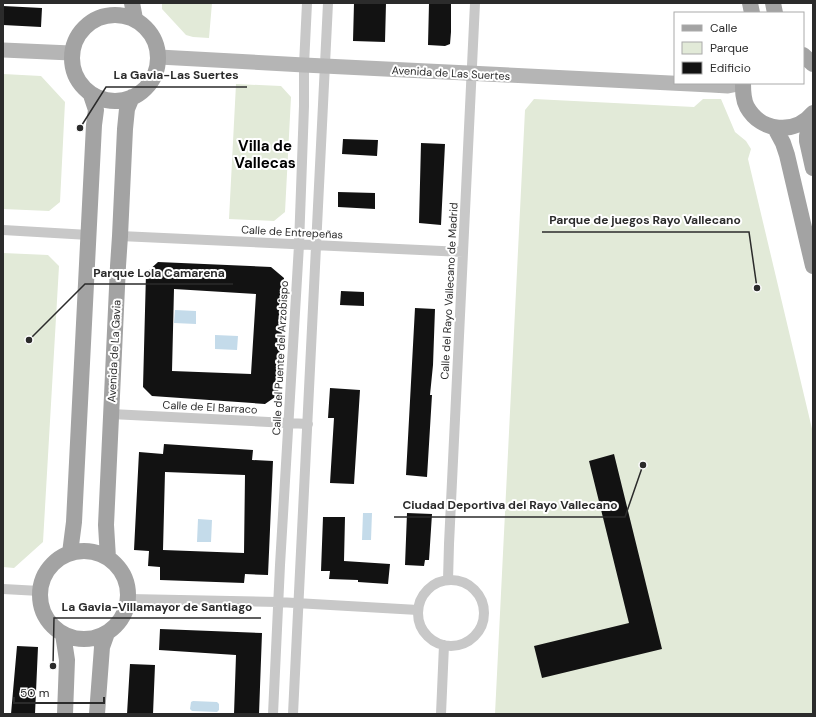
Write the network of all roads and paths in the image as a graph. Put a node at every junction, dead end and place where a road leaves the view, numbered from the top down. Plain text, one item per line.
1 (101, 3) edge
2 (132, 3) edge
3 (307, 3) edge
4 (328, 3) edge
5 (475, 3) edge
6 (95, 19) junction
7 (135, 19) junction
8 (3, 50) edge
9 (72, 53) junction
10 (158, 57) junction
11 (304, 65) junction
12 (325, 66) junction
13 (471, 74) junction
14 (674, 83) edge
15 (685, 84) edge
16 (738, 84) edge
17 (743, 84) edge
18 (91, 94) junction
19 (132, 98) junction
20 (812, 114) edge
21 (775, 128) junction
22 (813, 168) edge
23 (3, 230) edge
24 (89, 235) junction
25 (120, 236) junction
26 (299, 245) junction
27 (316, 245) junction
28 (463, 252) junction
29 (813, 266) edge
30 (111, 414) junction
31 (288, 423) junction
32 (308, 424) junction
33 (70, 553) junction
34 (108, 558) junction
35 (448, 580) junction
36 (3, 589) edge
37 (40, 591) junction
38 (129, 600) junction
39 (278, 602) junction
40 (298, 603) junction
41 (418, 610) junction
42 (107, 633) junction
43 (63, 634) junction
44 (444, 645) junction
45 (65, 714) edge
46 (97, 714) edge
47 (273, 714) edge
48 (293, 714) edge
49 (441, 714) edge

1 - 6 main road
2 - 7 main road
3 - 11 street, Calle del Puente del Arzobispo
4 - 12 street
5 - 13 street, Calle del Rayo Vallecano de Madrid
6 - 7 main road
6 - 9 main road
7 - 10 main road
8 - 9 main road
9 - 18 main road
10 - 11 main road, Avenida de Las Suertes
10 - 19 main road
11 - 12 main road, Avenida de Las Suertes
11 - 26 street, Calle del Puente del Arzobispo
12 - 13 main road, Avenida de Las Suertes
12 - 27 street
13 - 14 main road, Avenida de Las Suertes
13 - 28 street, Calle del Rayo Vallecano de Madrid
15 - 16 main road, Avenida de Las Suertes
17 - 21 main road
18 - 19 main road
18 - 24 main road
19 - 25 main road, Avenida de La Gavia
20 - 21 main road
20 - 22 main road
21 - 29 main road
23 - 24 street
24 - 33 main road
25 - 26 street, Calle de Entrepeñas
25 - 30 main road, Avenida de La Gavia
26 - 27 street, Calle de Entrepeñas
26 - 31 street, Calle del Puente del Arzobispo
27 - 28 street, Calle de Entrepeñas
27 - 32 street
28 - 35 street, Calle del Rayo Vallecano de Madrid
30 - 31 street, Calle de El Barraco
30 - 34 main road, Avenida de La Gavia
31 - 32 street, Calle de El Barraco
31 - 39 street, Calle del Puente del Arzobispo
32 - 40 street
33 - 34 main road
33 - 37 main road
34 - 38 main road
35 - 41 street
35 - 44 street
36 - 37 street
37 - 43 main road
38 - 39 street
38 - 42 main road
39 - 40 street
39 - 47 street, Calle del Puente del Arzobispo
40 - 41 street
40 - 48 street
41 - 44 street
42 - 43 main road
42 - 46 main road
43 - 45 main road
44 - 49 street

